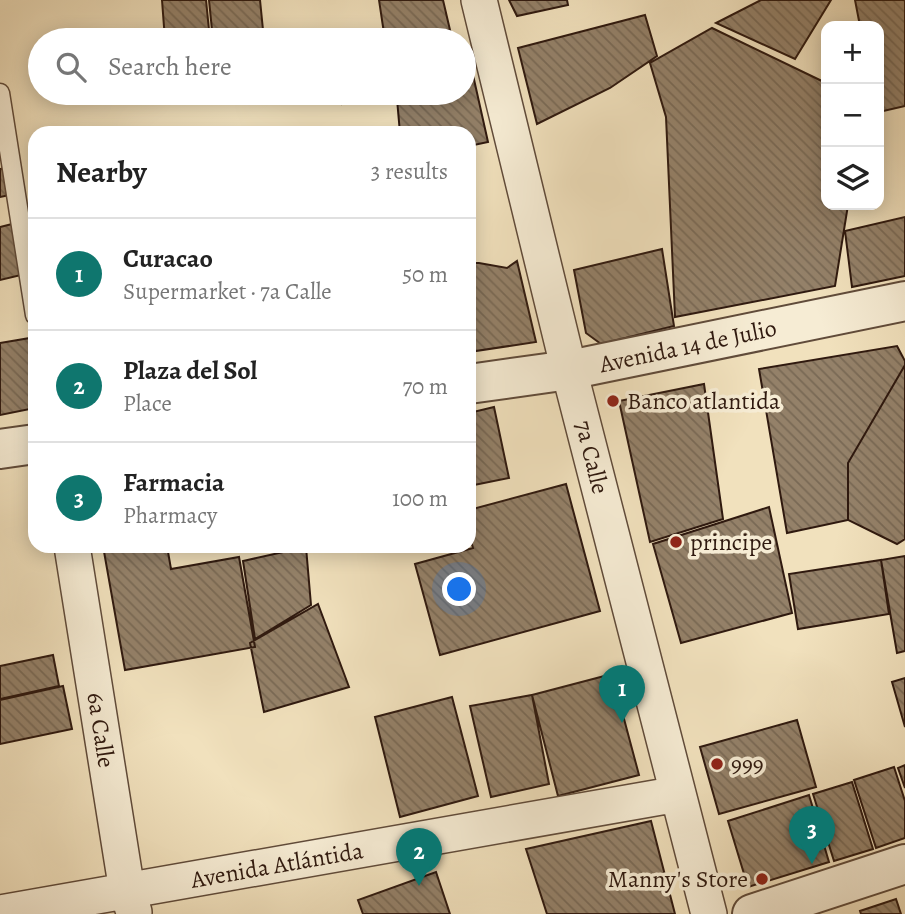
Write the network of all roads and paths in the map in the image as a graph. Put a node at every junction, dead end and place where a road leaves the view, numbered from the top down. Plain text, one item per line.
1 (479, 0) edge
2 (0, 93) edge
3 (28, 271) edge
4 (905, 301) edge
5 (569, 370) junction
6 (476, 383) edge
7 (28, 445) edge
8 (0, 449) edge
9 (73, 553) edge
10 (678, 794) junction
11 (905, 864) edge
12 (131, 902) edge
13 (0, 913) edge
14 (709, 914) edge
15 (752, 914) edge

1 - 5 street, 7a Calle
2 - 3 lane
4 - 5 street, Avenida 14 de Julio
5 - 6 street, Avenida 14 de Julio
5 - 10 street, 7a Calle
7 - 8 street
9 - 12 street, 6a Calle
10 - 12 street, Avenida Atlántida
10 - 14 street, 7a Calle
11 - 15 street
12 - 13 street, Avenida Atlántida

